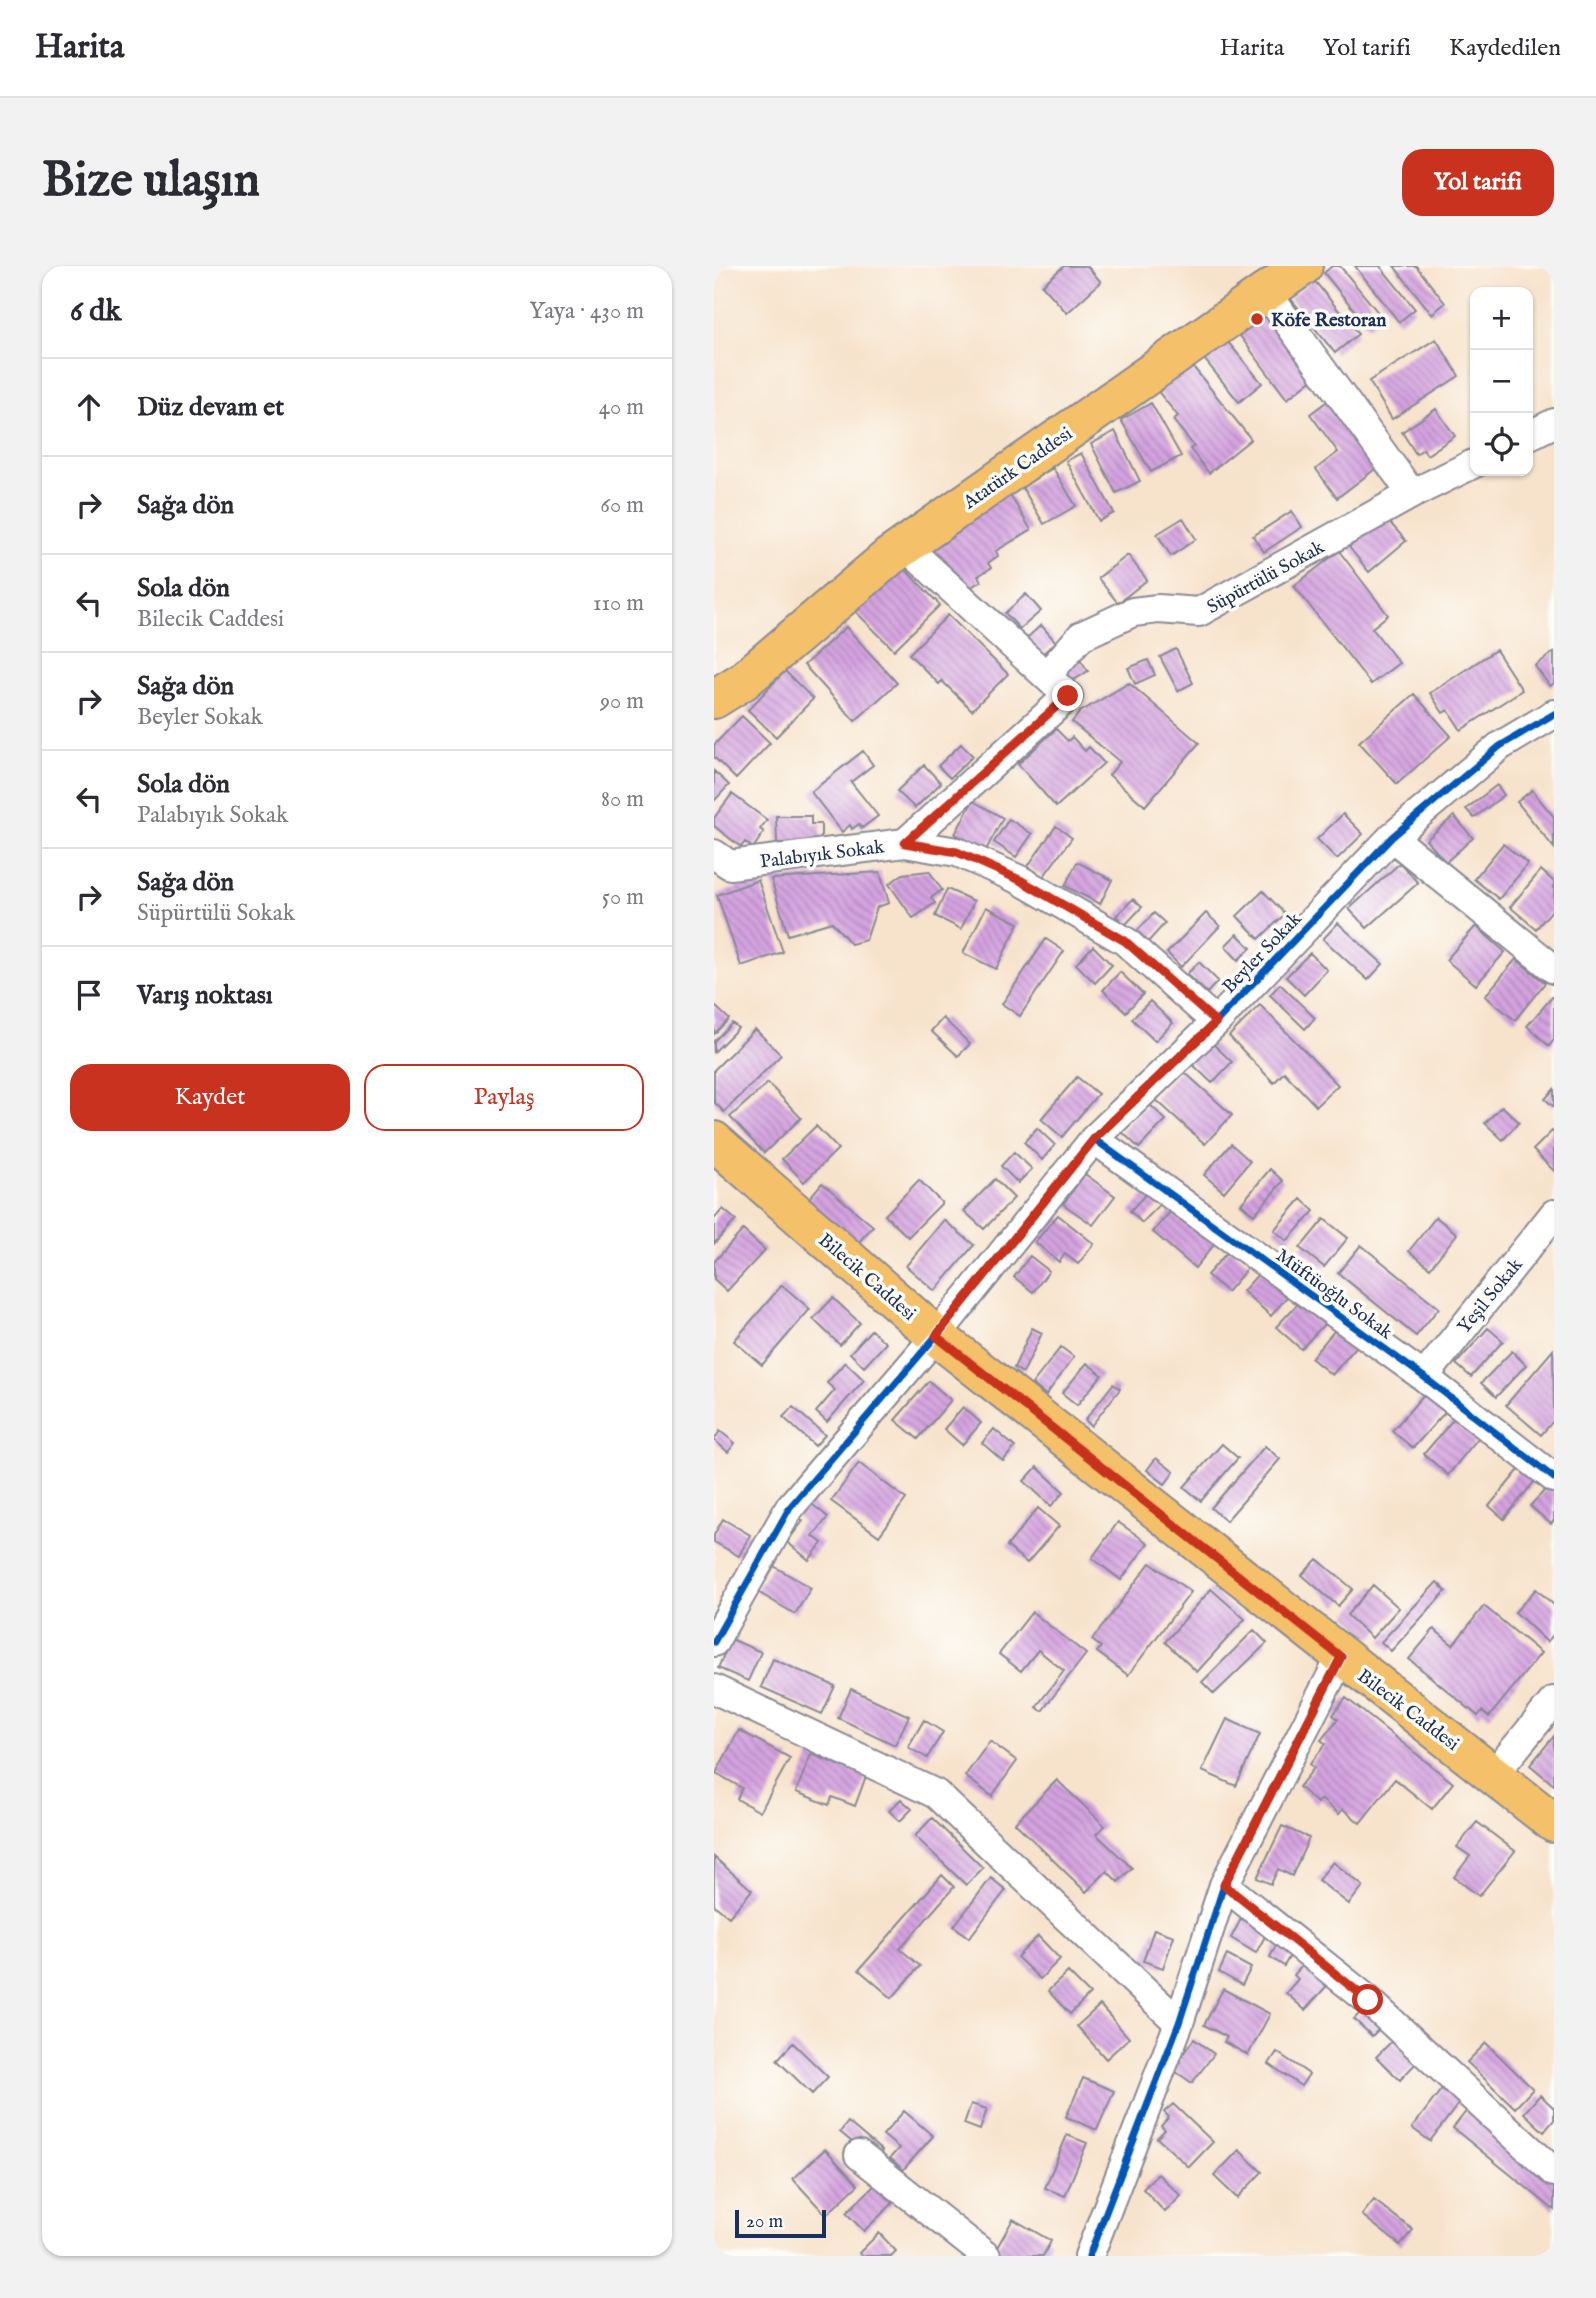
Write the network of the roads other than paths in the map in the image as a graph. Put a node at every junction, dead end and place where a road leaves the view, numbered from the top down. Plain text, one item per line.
1 (1303, 266) edge
2 (1266, 292) junction
3 (1554, 423) edge
4 (1533, 434) edge
5 (1470, 465) edge
6 (1412, 494) junction
7 (905, 546) junction
8 (1046, 676) junction
9 (728, 690) edge
10 (1554, 714) edge
11 (714, 719) edge
12 (1392, 836) junction
13 (905, 843) junction
14 (714, 854) edge
15 (1554, 969) edge
16 (1216, 1022) junction
17 (1094, 1139) junction
18 (714, 1141) edge
19 (1554, 1214) edge
20 (936, 1336) junction
21 (1424, 1377) junction
22 (1554, 1478) edge
23 (714, 1642) edge
24 (1341, 1657) junction
25 (714, 1689) edge
26 (1554, 1701) edge
27 (1494, 1774) junction
28 (1554, 1823) edge
29 (1224, 1885) junction
30 (1179, 2023) junction
31 (859, 2155) dead end
32 (1554, 2172) edge
33 (985, 2256) edge
34 (1089, 2256) edge

1 - 2 main road, Atatürk Caddesi
2 - 6 street
2 - 7 main road, Atatürk Caddesi
3 - 4 street
5 - 6 street, Süpürtülü Sokak
6 - 8 street, Süpürtülü Sokak
7 - 8 street
7 - 9 main road, Atatürk Caddesi
8 - 13 street
9 - 11 main road, Atatürk Caddesi
10 - 12 street, Beyler Sokak
12 - 15 street
12 - 16 street, Beyler Sokak
13 - 14 street, Palabıyık Sokak
13 - 16 street, Palabıyık Sokak
16 - 17 street, Beyler Sokak
17 - 20 street, Beyler Sokak
17 - 21 street, Müftüoğlu Sokak
18 - 20 main road, Bilecik Caddesi
19 - 21 street, Yeşil Sokak
20 - 23 street, Beyler Sokak
20 - 24 main road, Bilecik Caddesi
21 - 22 street, Müftüoğlu Sokak
24 - 27 main road, Bilecik Caddesi
24 - 29 street
25 - 30 street
26 - 27 street
27 - 28 main road, Bilecik Caddesi
29 - 30 street
29 - 32 street
30 - 34 street
31 - 33 street

